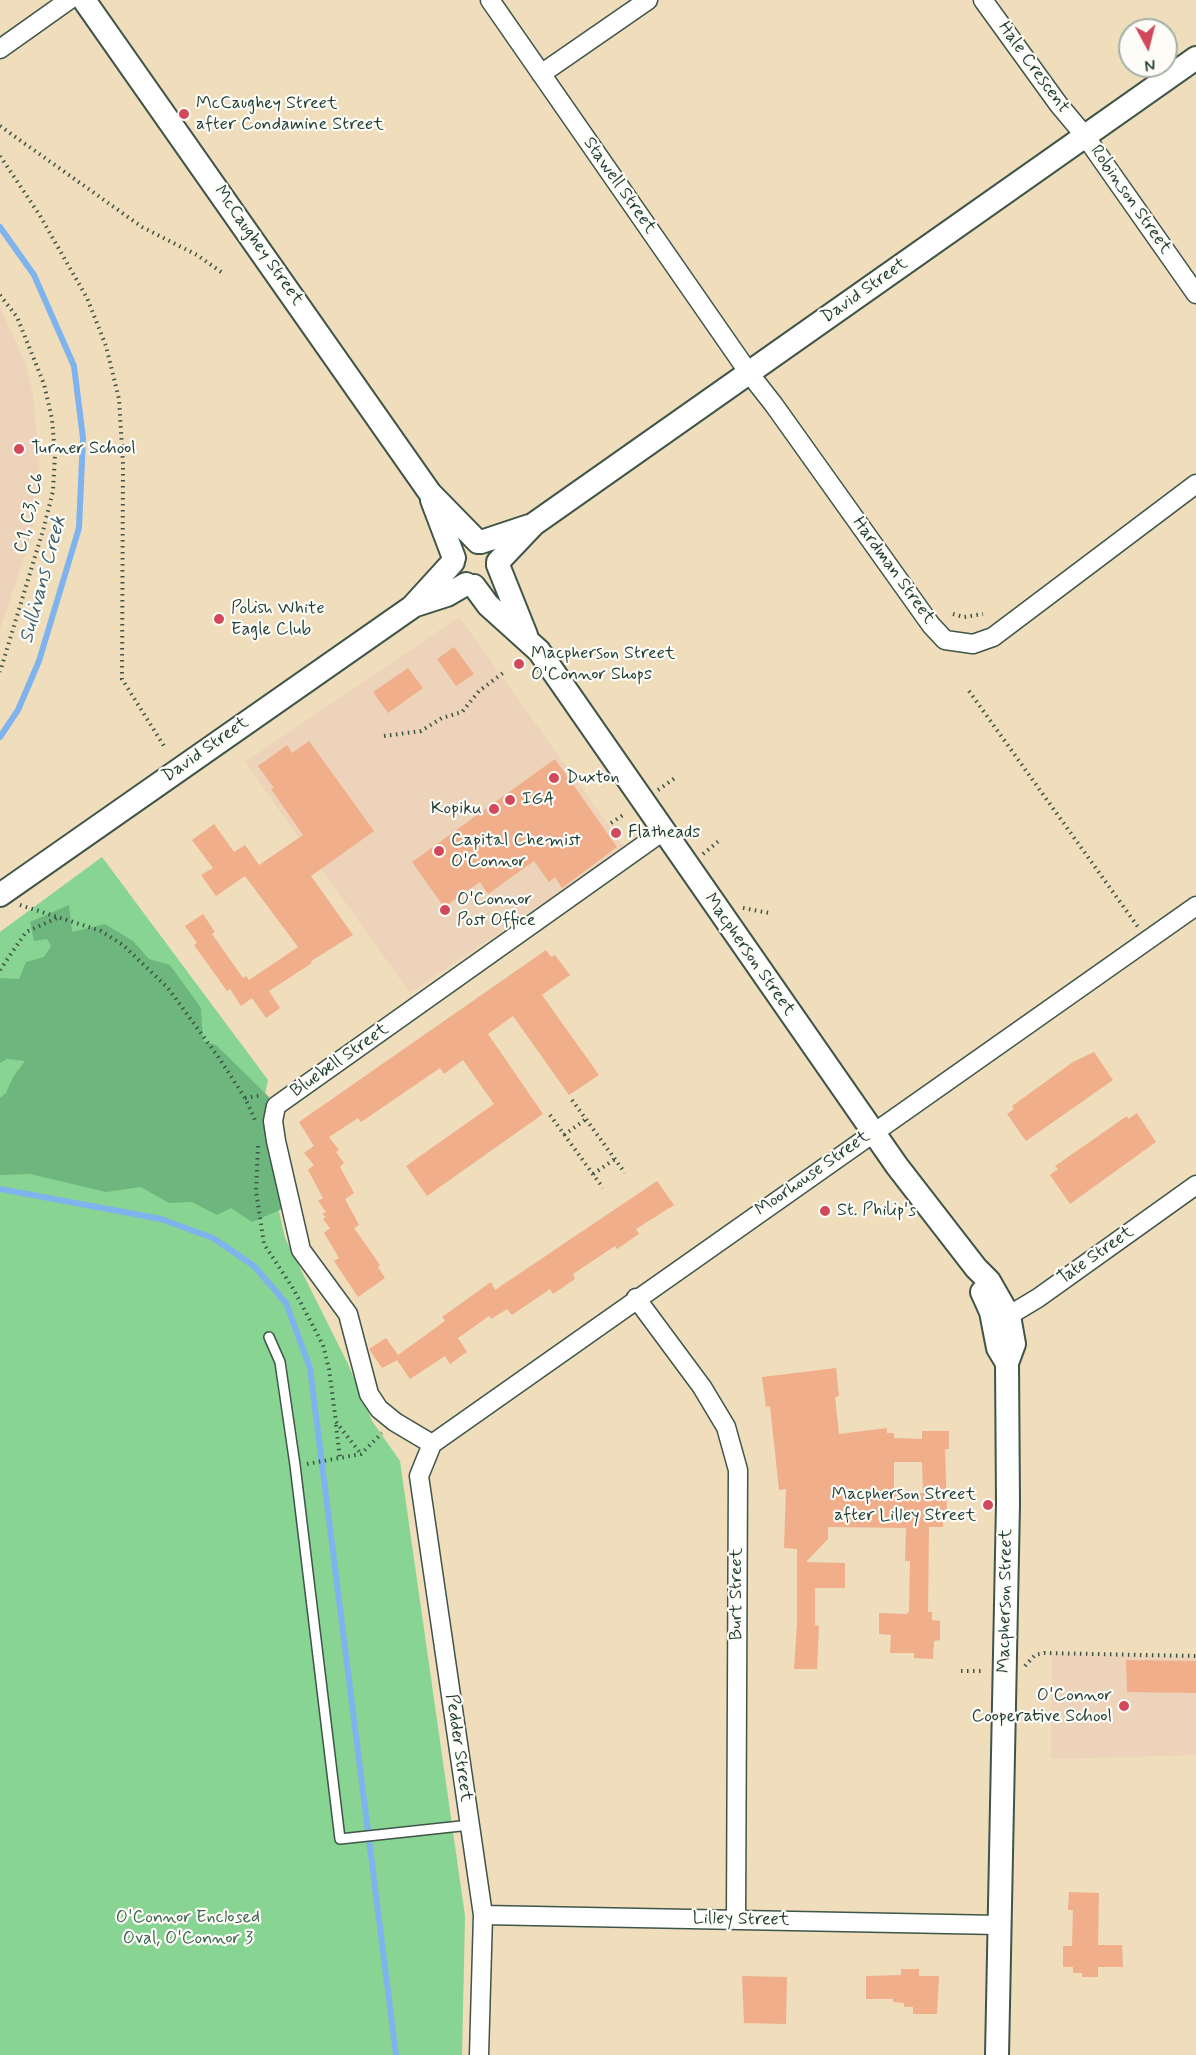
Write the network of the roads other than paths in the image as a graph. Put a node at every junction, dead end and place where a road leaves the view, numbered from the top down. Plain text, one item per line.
1 (69, 0) edge
2 (84, 0) edge
3 (490, 0) edge
4 (648, 0) edge
5 (983, 0) edge
6 (0, 49) edge
7 (1196, 58) edge
8 (542, 74) junction
9 (1085, 136) junction
10 (1196, 294) edge
11 (749, 373) junction
12 (1196, 484) edge
13 (430, 493) junction
14 (534, 524) junction
15 (479, 542) junction
16 (454, 560) junction
17 (498, 564) junction
18 (470, 585) junction
19 (411, 607) junction
20 (528, 639) junction
21 (662, 832) junction
22 (9, 899) edge
23 (1196, 906) edge
24 (874, 1132) junction
25 (1196, 1185) edge
26 (636, 1299) junction
27 (1002, 1320) junction
28 (269, 1337) dead end
29 (432, 1444) junction
30 (306, 1464) road end
31 (295, 1465) junction
32 (470, 1825) junction
33 (483, 1915) junction
34 (736, 1920) junction
35 (999, 1925) junction
36 (479, 2055) edge
37 (998, 2055) edge

1 - 6 street
2 - 13 street, McCaughey Street
3 - 8 street, Stawell Street
4 - 8 street
5 - 9 street, Hale Crescent
7 - 9 street, David Street
8 - 11 street, Stawell Street
9 - 10 street, Robinson Street
9 - 11 street, David Street
11 - 12 street, Hardman Street
11 - 14 street, David Street
13 - 15 street, McCaughey Street
13 - 16 street, McCaughey Street
14 - 15 street, David Street
14 - 17 street, David Street
15 - 16 street
15 - 17 street
16 - 18 street
16 - 19 street, David Street
17 - 18 street
17 - 20 street, Macpherson Street
18 - 19 street, David Street
18 - 20 street, Macpherson Street
19 - 22 street, David Street
20 - 21 street, Macpherson Street
21 - 24 street, Macpherson Street
21 - 29 street, Bluebell Street
23 - 24 street, Moorhouse Street
24 - 26 street, Moorhouse Street
24 - 27 street, Macpherson Street
25 - 27 street, Tate Street
26 - 29 street, Moorhouse Street
26 - 34 street, Burt Street
27 - 35 street, Macpherson Street
28 - 31 lane
29 - 32 street, Pedder Street
30 - 31 lane
31 - 32 lane
32 - 33 street, Pedder Street
33 - 34 street, Lilley Street
33 - 36 street, Pedder Street
34 - 35 street, Lilley Street
35 - 37 street, Macpherson Street

